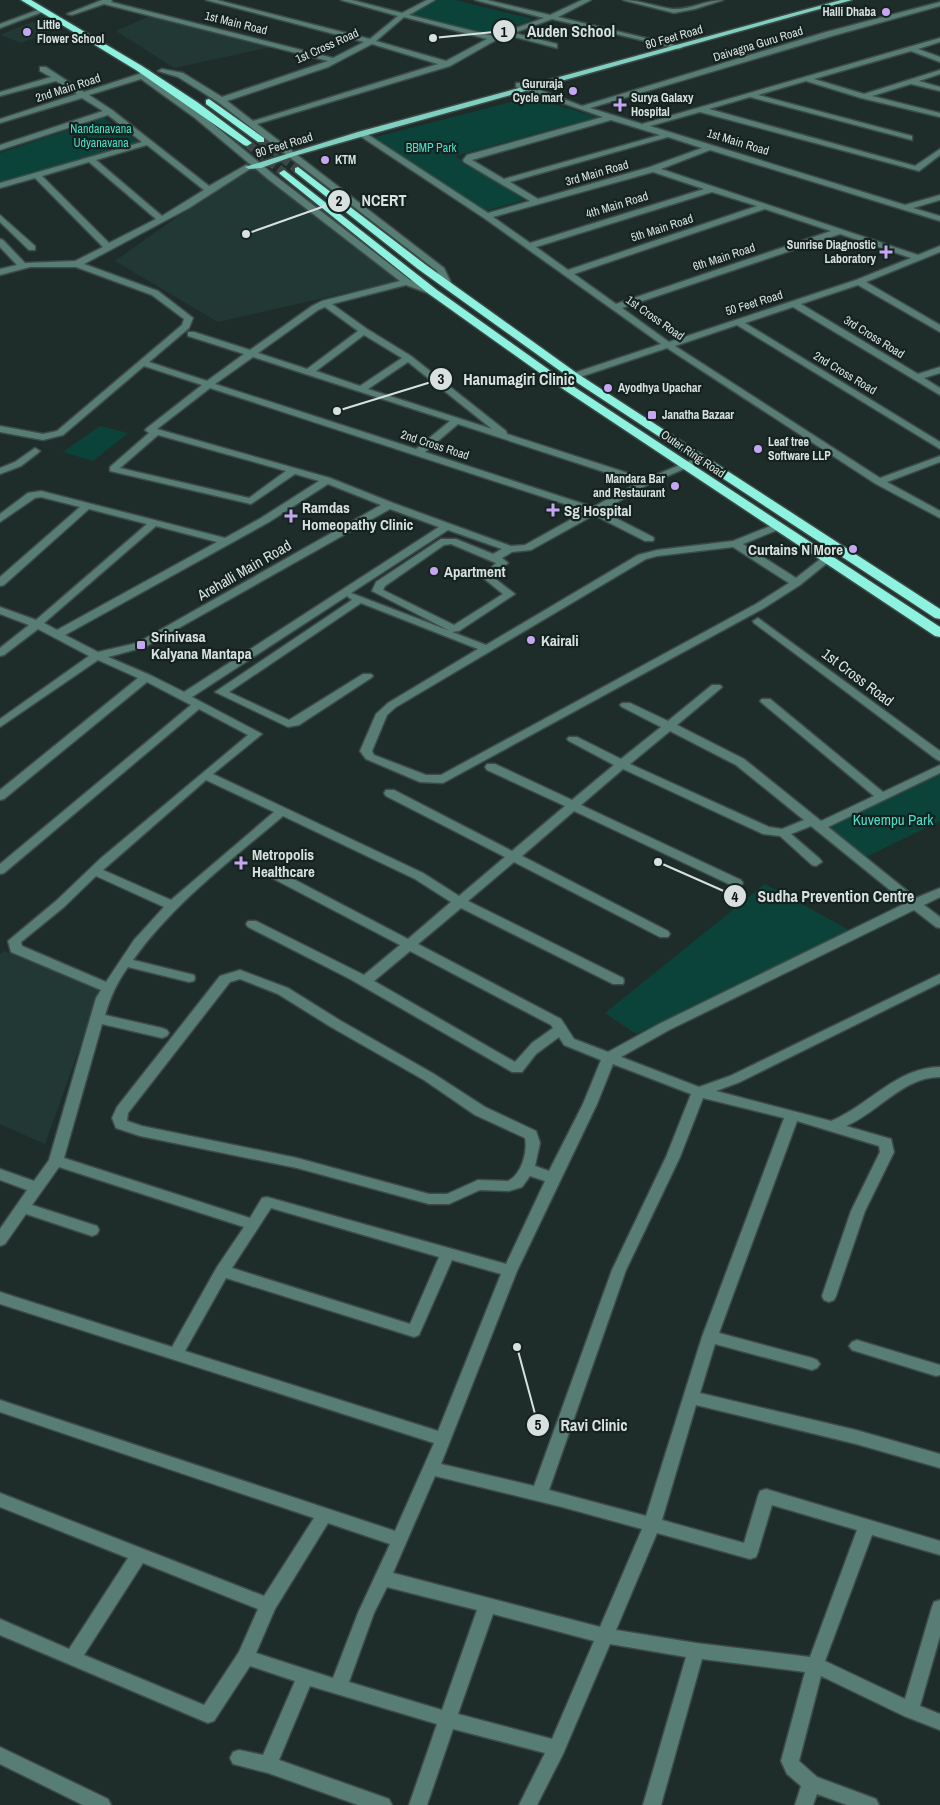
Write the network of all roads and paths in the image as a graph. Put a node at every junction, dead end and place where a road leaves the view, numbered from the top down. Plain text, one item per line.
1 (25, 0) edge
2 (209, 0) edge
3 (344, 0) edge
4 (432, 0) edge
5 (478, 0) edge
6 (588, 0) edge
7 (626, 0) edge
8 (681, 0) edge
9 (720, 0) edge
10 (828, 0) edge
11 (849, 0) edge
12 (106, 1) edge
13 (52, 4) edge
14 (940, 4) edge
15 (667, 9) junction
16 (43, 10) junction
17 (70, 14) junction
18 (403, 15) junction
19 (547, 17) junction
20 (0, 26) edge
21 (506, 33) junction
22 (493, 38) junction
23 (940, 40) edge
24 (371, 42) junction
25 (554, 46) dead end
26 (658, 46) junction
27 (673, 47) junction
28 (911, 48) junction
29 (130, 51) dead end
30 (333, 60) junction
31 (940, 60) edge
32 (447, 64) junction
33 (158, 68) joint
34 (44, 69) dead end
35 (940, 72) edge
36 (144, 74) junction
37 (57, 78) junction
38 (807, 79) junction
39 (910, 81) junction
40 (519, 85) junction
41 (528, 88) junction
42 (940, 89) edge
43 (0, 94) edge
44 (84, 94) junction
45 (750, 95) junction
46 (864, 96) junction
47 (221, 100) junction
48 (582, 108) junction
49 (699, 109) junction
50 (109, 112) junction
51 (940, 116) edge
52 (612, 117) junction
53 (0, 121) edge
54 (250, 124) junction
55 (643, 126) junction
56 (360, 134) junction
57 (670, 134) junction
58 (909, 138) dead end
59 (261, 140) tunnel mouth
60 (146, 143) junction
61 (247, 143) tunnel mouth
62 (711, 147) junction
63 (0, 148) edge
64 (940, 151) edge
65 (288, 152) junction
66 (91, 160) junction
67 (254, 165) junction
68 (653, 168) junction
69 (298, 170) tunnel mouth
70 (284, 174) tunnel mouth
71 (37, 176) junction
72 (501, 182) junction
73 (0, 186) edge
74 (712, 189) junction
75 (209, 190) junction
76 (940, 197) edge
77 (537, 202) junction
78 (766, 206) junction
79 (908, 208) junction
80 (0, 216) edge
81 (487, 216) junction
82 (161, 219) junction
83 (940, 219) edge
84 (841, 231) junction
85 (0, 242) edge
86 (529, 246) junction
87 (32, 248) dead end
88 (109, 248) junction
89 (940, 249) edge
90 (916, 257) junction
91 (77, 264) junction
92 (23, 266) junction
93 (0, 272) edge
94 (567, 273) junction
95 (407, 282) junction
96 (859, 282) junction
97 (449, 287) junction
98 (433, 292) junction
99 (325, 303) junction
100 (795, 304) junction
101 (615, 307) junction
102 (940, 318) edge
103 (736, 321) junction
104 (928, 322) junction
105 (940, 329) edge
106 (364, 331) junction
107 (191, 334) dead end
108 (667, 344) junction
109 (157, 351) junction
110 (252, 354) junction
111 (408, 358) junction
112 (143, 362) junction
113 (940, 370) edge
114 (309, 372) junction
115 (574, 376) junction
116 (916, 378) junction
117 (111, 382) dead end
118 (209, 384) junction
119 (361, 389) junction
120 (940, 392) edge
121 (457, 420) junction
122 (0, 429) edge
123 (156, 432) junction
124 (509, 437) junction
125 (940, 446) edge
126 (35, 451) dead end
127 (418, 452) junction
128 (702, 459) junction
129 (940, 459) edge
130 (686, 466) junction
131 (0, 471) edge
132 (293, 471) junction
133 (327, 480) junction
134 (646, 482) junction
135 (879, 482) junction
136 (389, 504) junction
137 (87, 506) junction
138 (596, 511) junction
139 (940, 515) edge
140 (0, 519) edge
141 (154, 523) junction
142 (447, 526) junction
143 (778, 526) junction
144 (649, 539) dead end
145 (225, 541) junction
146 (735, 544) junction
147 (510, 549) junction
148 (494, 558) junction
149 (827, 559) junction
150 (381, 569) junction
151 (393, 575) junction
152 (0, 583) edge
153 (796, 583) junction
154 (344, 593) junction
155 (360, 599) junction
156 (0, 610) edge
157 (940, 615) edge
158 (758, 621) dead end
159 (37, 624) junction
160 (940, 633) edge
161 (57, 635) junction
162 (487, 649) junction
163 (0, 652) edge
164 (96, 656) junction
165 (146, 676) junction
166 (367, 676) dead end
167 (716, 688) dead end
168 (184, 696) junction
169 (766, 701) dead end
170 (198, 704) junction
171 (626, 705) dead end
172 (0, 724) edge
173 (669, 726) junction
174 (573, 739) dead end
175 (940, 757) edge
176 (621, 764) junction
177 (491, 767) dead end
178 (940, 769) edge
179 (205, 775) junction
180 (390, 793) dead end
181 (0, 796) edge
182 (882, 796) junction
183 (573, 806) junction
184 (282, 811) junction
185 (814, 824) junction
186 (783, 833) junction
187 (514, 857) junction
188 (816, 862) dead end
189 (0, 870) edge
190 (95, 871) junction
191 (276, 875) dead end
192 (737, 883) dead end
193 (940, 892) edge
194 (916, 902) junction
195 (461, 903) junction
196 (171, 905) junction
197 (252, 924) dead end
198 (940, 924) edge
199 (664, 934) dead end
200 (409, 945) junction
201 (125, 962) junction
202 (189, 978) dead end
203 (940, 978) edge
204 (365, 981) junction
205 (618, 981) dead end
206 (108, 988) junction
207 (97, 1018) junction
208 (561, 1029) junction
209 (162, 1033) dead end
210 (609, 1057) junction
211 (940, 1072) edge
212 (699, 1092) junction
213 (792, 1115) junction
214 (832, 1127) junction
215 (56, 1161) junction
216 (527, 1169) junction
217 (0, 1174) edge
218 (553, 1178) junction
219 (36, 1188) junction
220 (23, 1208) junction
221 (254, 1225) junction
222 (92, 1230) dead end
223 (0, 1240) edge
224 (448, 1254) junction
225 (222, 1271) junction
226 (510, 1271) junction
227 (829, 1296) dead end
228 (0, 1298) edge
229 (710, 1337) junction
230 (857, 1346) dead end
231 (176, 1353) junction
232 (812, 1364) dead end
233 (939, 1367) edge
234 (690, 1397) junction
235 (0, 1406) edge
236 (443, 1439) junction
237 (940, 1461) edge
238 (431, 1468) junction
239 (540, 1495) junction
240 (0, 1500) edge
241 (325, 1514) junction
242 (652, 1525) junction
243 (867, 1526) junction
244 (400, 1540) junction
245 (940, 1548) edge
246 (138, 1554) junction
247 (382, 1578) junction
248 (268, 1605) junction
249 (487, 1607) junction
250 (940, 1607) edge
251 (0, 1627) edge
252 (605, 1636) junction
253 (696, 1651) junction
254 (246, 1657) junction
255 (73, 1658) junction
256 (815, 1665) junction
257 (305, 1677) junction
258 (338, 1688) junction
259 (910, 1710) junction
260 (447, 1720) junction
261 (940, 1722) edge
262 (557, 1748) junction
263 (0, 1755) edge
264 (239, 1758) dead end
265 (268, 1765) junction
266 (811, 1783) junction
267 (102, 1805) edge
268 (383, 1805) edge
269 (418, 1805) edge
270 (528, 1805) edge
271 (652, 1805) edge
272 (804, 1805) edge
273 (870, 1805) edge

1 - 16 highway
2 - 24 street, 1st Cross Road
3 - 18 street
4 - 18 street
5 - 19 street
6 - 19 street
7 - 15 street
8 - 15 street
9 - 15 street
10 - 27 main road, 80 Feet Road
11 - 27 main road, 80 Feet Road
12 - 17 street
12 - 30 street, 1st Main Road
13 - 17 highway
14 - 48 street, Daivagna Guru Road
16 - 20 street
16 - 36 highway
17 - 29 highway
18 - 22 street
18 - 24 street
19 - 21 street
19 - 26 street
19 - 27 street
21 - 22 street
21 - 25 street
22 - 32 street
23 - 28 street
24 - 30 street, 1st Cross Road
24 - 32 street
26 - 27 main road, 80 Feet Road
26 - 40 main road, 80 Feet Road
27 - 41 main road, 80 Feet Road
28 - 31 street
28 - 38 street
30 - 47 street, 1st Cross Road
32 - 54 street
33 - 47 street
33 - 59 highway
34 - 37 street
35 - 39 street
36 - 44 street, 2nd Main Road
36 - 61 highway
36 - 67 street
37 - 43 street
37 - 44 street
38 - 45 street
38 - 46 street
39 - 42 street
39 - 46 street
40 - 41 street, 1st Main Road
40 - 65 main road, 80 Feet Road
41 - 48 street, 1st Main Road
41 - 56 main road, 80 Feet Road
44 - 50 street
44 - 53 street, 2nd Main Road
45 - 49 street
45 - 58 street
46 - 51 street
47 - 54 street
48 - 52 street, 1st Main Road
49 - 55 street
49 - 64 street
50 - 60 street
50 - 63 street
52 - 55 street, 1st Main Road
52 - 72 street
54 - 65 street
55 - 57 street, 1st Main Road
56 - 65 main road, 80 Feet Road
56 - 81 street, 1st Cross Road
57 - 62 street, 1st Main Road
57 - 72 street
60 - 66 street
60 - 75 street
62 - 68 street, 3rd Main Road
62 - 79 street, 1st Main Road
65 - 67 main road, 80 Feet Road
65 - 97 street
66 - 71 street
66 - 82 street
67 - 75 street
67 - 95 street
68 - 74 street
68 - 77 street, 3rd Main Road
69 - 97 highway, Outer Ring Road
70 - 98 highway, Outer Ring Road
71 - 73 street
71 - 88 street
72 - 77 street
74 - 78 street
74 - 86 street, 4th Main Road
75 - 82 street
76 - 79 street
77 - 81 street, 3rd Main Road
78 - 84 street
78 - 94 street, 5th Main Road
79 - 83 street, 1st Main Road
80 - 87 street
81 - 86 street, 1st Cross Road
82 - 88 street
84 - 90 street
84 - 101 street, 6th Main Road
85 - 92 street
86 - 94 street, 1st Cross Road
88 - 91 street
89 - 90 street, 50 Feet Road
90 - 96 street, 50 Feet Road
91 - 92 street
91 - 109 street
92 - 93 street
94 - 101 street, 1st Cross Road
95 - 98 street
95 - 99 street
96 - 100 street, 50 Feet Road
96 - 104 street
97 - 115 highway, Outer Ring Road
98 - 130 highway, Outer Ring Road
99 - 106 street
99 - 110 street
100 - 103 street, 50 Feet Road
100 - 116 street, 3rd Cross Road
101 - 108 street, 1st Cross Road
102 - 104 street
103 - 108 street, 50 Feet Road
103 - 125 street, 2nd Cross Road
104 - 105 street
106 - 111 street
106 - 114 street
107 - 110 street
108 - 115 street, 50 Feet Road
108 - 135 street, 1st Cross Road
109 - 112 street
109 - 117 street
110 - 114 street
110 - 118 street
111 - 119 street
111 - 124 street
112 - 118 street, 2nd Cross Road
112 - 122 street
113 - 116 street
114 - 119 street
115 - 128 highway, Outer Ring Road
116 - 120 street, 3rd Cross Road
118 - 123 street
118 - 127 street, 2nd Cross Road
119 - 121 street
121 - 124 street
121 - 127 street
123 - 132 street
123 - 132 street
124 - 134 street
126 - 131 street
127 - 138 street, 2nd Cross Road
128 - 130 street
128 - 157 highway, Outer Ring Road
129 - 135 street
130 - 134 street
130 - 143 highway, Outer Ring Road
132 - 133 street
133 - 136 street
133 - 145 street
134 - 138 street
135 - 139 street, 1st Cross Road
136 - 142 street
136 - 164 street, Arehalli Main Road
137 - 140 street
137 - 141 street
137 - 152 street
138 - 144 street, 2nd Cross Road
138 - 147 street
141 - 145 street
141 - 159 street
142 - 147 street
142 - 150 street
143 - 146 street
143 - 149 highway, Outer Ring Road
145 - 161 street
146 - 153 street
146 - 162 street
147 - 148 street
148 - 151 street
148 - 151 street
149 - 153 street
149 - 160 highway, Outer Ring Road
150 - 151 street
150 - 154 street
153 - 162 street
154 - 155 street
154 - 168 street
155 - 162 street
155 - 166 street
156 - 159 street
158 - 175 street, 1st Cross Road
159 - 161 street
159 - 163 street
161 - 164 street
164 - 165 street
164 - 172 street, Arehalli Main Road
165 - 168 street
165 - 181 street
167 - 173 street
168 - 170 street
169 - 182 street
170 - 179 street
170 - 189 street
171 - 173 street
173 - 176 street
173 - 185 street
174 - 176 street
176 - 183 street
176 - 186 street
177 - 183 street
178 - 182 street
179 - 184 street
179 - 190 street
180 - 187 street
182 - 185 street
183 - 187 street
183 - 192 street
184 - 195 street
184 - 196 street
185 - 186 street
185 - 194 street
186 - 188 street
187 - 195 street
187 - 199 street
190 - 196 street
190 - 206 street
191 - 200 street
193 - 194 street
194 - 198 street
194 - 210 street
195 - 200 street
195 - 205 street
196 - 201 street
197 - 204 street
200 - 204 street
200 - 208 street
201 - 202 street
201 - 206 street
203 - 212 street
204 - 208 street
206 - 207 street
207 - 209 street
207 - 215 street
208 - 210 street
210 - 212 street
210 - 218 street
211 - 214 street
212 - 213 street
212 - 239 street
213 - 214 street
213 - 229 street
214 - 227 street
215 - 219 street
215 - 221 street
216 - 216 street
216 - 218 street
217 - 219 street
218 - 226 street
219 - 220 street
220 - 222 street
220 - 223 street
221 - 224 street
221 - 225 street
224 - 225 street
224 - 226 street
225 - 231 street
226 - 236 street
228 - 231 street
229 - 232 street
229 - 234 street
230 - 233 street
231 - 236 street
234 - 237 street
234 - 242 street
235 - 241 street
236 - 238 street
238 - 239 street
238 - 244 street
239 - 242 street
240 - 246 street
241 - 244 street
241 - 248 street
242 - 243 street
242 - 252 street
243 - 245 street
243 - 256 street
244 - 247 street
246 - 248 street
246 - 255 street
247 - 249 street
247 - 258 street
248 - 254 street
249 - 252 street
249 - 260 street
250 - 259 street
251 - 255 street
252 - 253 street
252 - 262 street
253 - 256 street
253 - 271 street
254 - 255 street
254 - 257 street
256 - 259 street
256 - 266 street
257 - 258 street
257 - 265 street
258 - 260 street
259 - 261 street
260 - 262 street
260 - 269 street
262 - 270 street
263 - 267 street
264 - 265 street
265 - 268 street
266 - 272 street
266 - 273 street

